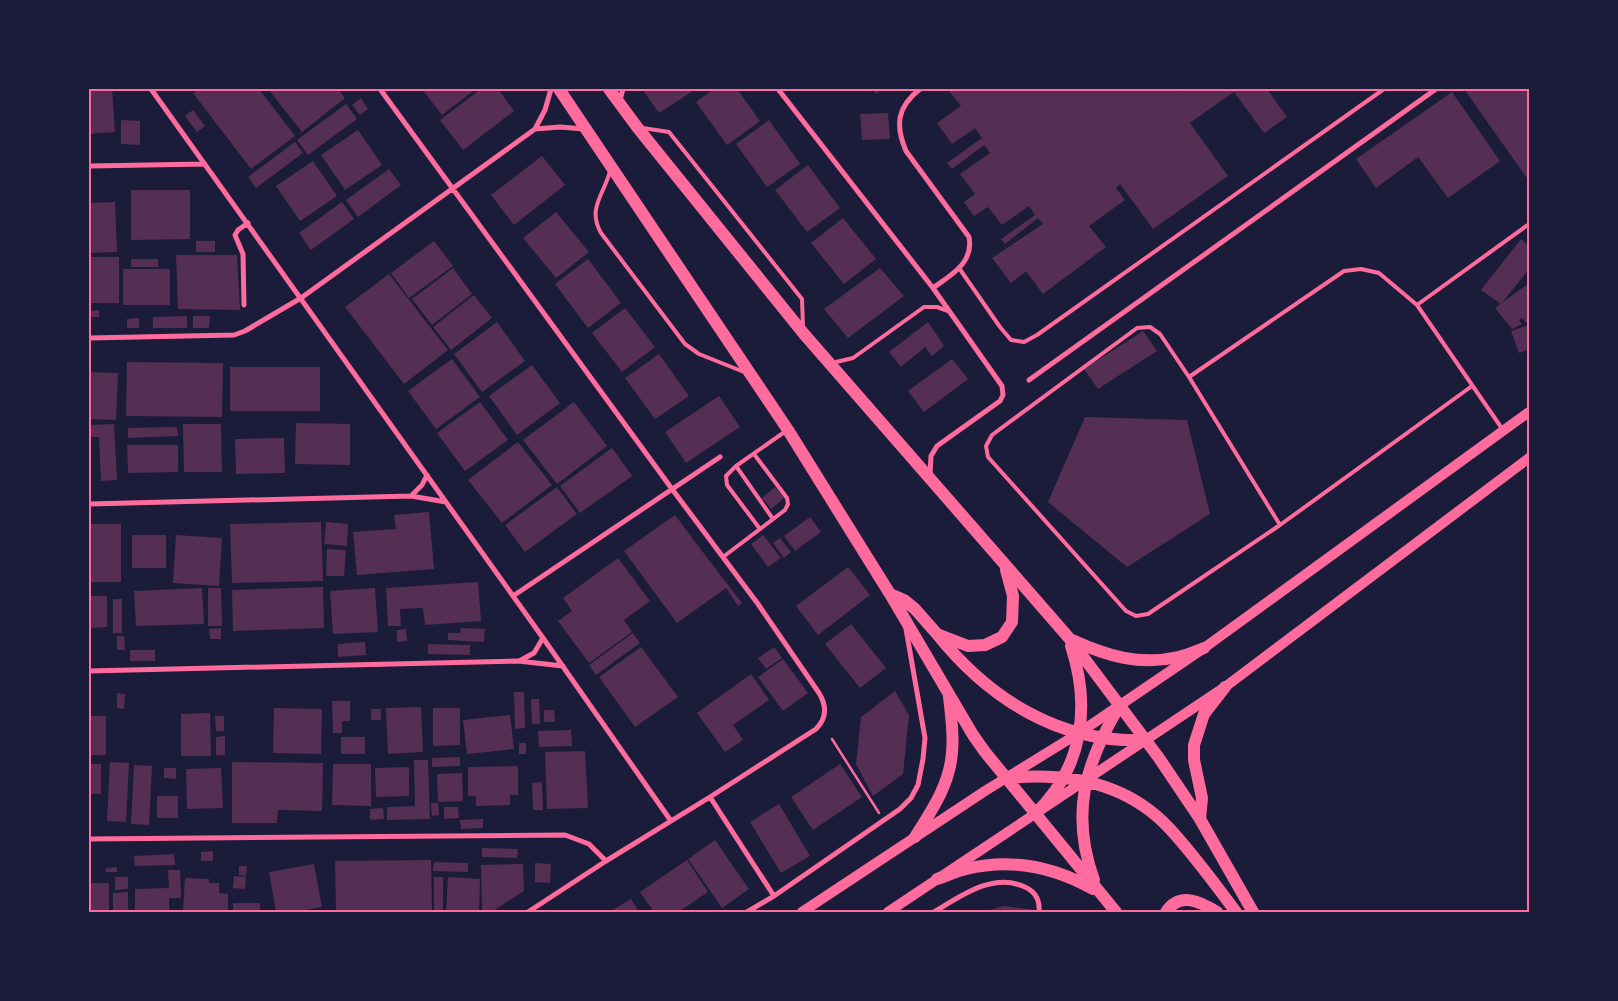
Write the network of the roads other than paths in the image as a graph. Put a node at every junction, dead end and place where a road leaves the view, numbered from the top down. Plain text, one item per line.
1 (152, 89) edge
2 (380, 89) edge
3 (551, 89) edge
4 (559, 89) edge
5 (609, 89) edge
6 (623, 89) edge
7 (778, 89) edge
8 (920, 89) edge
9 (1384, 89) edge
10 (1436, 89) edge
11 (620, 103) junction
12 (637, 127) junction
13 (535, 129) junction
14 (586, 129) junction
15 (205, 164) junction
16 (89, 166) edge
17 (611, 167) junction
18 (452, 188) junction
19 (248, 223) junction
20 (1529, 224) edge
21 (959, 268) junction
22 (933, 288) junction
23 (301, 298) junction
24 (1417, 304) junction
25 (244, 305) dead end
26 (950, 312) junction
27 (804, 334) junction
28 (89, 338) edge
29 (829, 363) junction
30 (750, 375) junction
31 (1189, 377) junction
32 (1029, 380) dead end
33 (1472, 386) junction
34 (1529, 412) edge
35 (788, 430) junction
36 (1503, 430) junction
37 (754, 454) junction
38 (720, 457) dead end
39 (1529, 458) edge
40 (736, 466) junction
41 (427, 475) junction
42 (931, 482) junction
43 (672, 489) junction
44 (411, 496) junction
45 (446, 502) junction
46 (89, 504) edge
47 (773, 519) junction
48 (1280, 525) junction
49 (760, 529) junction
50 (722, 557) junction
51 (1004, 566) junction
52 (890, 594) junction
53 (513, 596) junction
54 (904, 616) junction
55 (936, 634) junction
56 (543, 638) junction
57 (1069, 638) junction
58 (1204, 648) junction
59 (518, 661) junction
60 (562, 666) junction
61 (89, 671) edge
62 (1225, 687) junction
63 (949, 695) junction
64 (1120, 706) junction
65 (1079, 733) junction
66 (1102, 739) junction
67 (1146, 740) junction
68 (1065, 777) junction
69 (1006, 778) junction
70 (1085, 780) junction
71 (710, 797) junction
72 (1035, 814) junction
73 (1200, 819) junction
74 (671, 822) junction
75 (915, 837) junction
76 (89, 839) edge
77 (606, 861) junction
78 (937, 879) junction
79 (1098, 892) junction
80 (774, 896) junction
81 (528, 912) edge
82 (748, 912) edge
83 (802, 912) edge
84 (888, 912) edge
85 (934, 912) edge
86 (1039, 912) edge
87 (1116, 912) edge
88 (1166, 912) edge
89 (1217, 912) edge
90 (1236, 912) edge
91 (1253, 912) edge

1 - 15 street
2 - 18 street
3 - 13 street
4 - 14 main road
5 - 11 main road
6 - 11 street
7 - 22 street
8 - 21 street
9 - 21 lane
10 - 32 street
11 - 12 main road
12 - 27 main road
12 - 27 lane
13 - 14 street
13 - 18 street
14 - 17 main road
15 - 16 street
15 - 19 street
17 - 30 main road
17 - 30 lane
18 - 23 street
18 - 43 street
19 - 23 street
19 - 25 street
20 - 24 lane
21 - 22 street
22 - 26 street
23 - 28 street
23 - 41 street
24 - 31 lane
24 - 33 lane
26 - 29 lane
26 - 42 street
27 - 29 main road
29 - 42 main road
30 - 35 main road
31 - 48 lane
31 - 48 lane
33 - 36 lane
33 - 48 lane
34 - 36 main road
35 - 37 lane
35 - 52 main road
36 - 58 main road
37 - 40 lane
37 - 47 lane
38 - 43 street
39 - 62 main road
40 - 47 lane
40 - 49 lane
41 - 44 street
41 - 45 street
42 - 51 main road
43 - 50 street
43 - 53 street
44 - 45 street
44 - 46 street
45 - 53 street
47 - 49 lane
49 - 50 lane
50 - 71 street
51 - 55 main road
51 - 57 main road
52 - 54 main road
52 - 55 main road
53 - 56 street
54 - 63 main road
54 - 80 street
55 - 65 main road
56 - 59 street
56 - 60 street
57 - 58 main road
57 - 64 main road
57 - 65 main road
58 - 64 main road
59 - 60 street
59 - 61 street
60 - 74 street
62 - 67 main road
62 - 73 main road
63 - 69 main road
63 - 75 main road
64 - 65 main road
64 - 66 main road
64 - 67 main road
65 - 66 main road
65 - 68 main road
65 - 69 main road
66 - 67 main road
66 - 70 main road
67 - 70 main road
67 - 73 main road
68 - 69 main road
68 - 70 main road
68 - 72 main road
69 - 72 main road
69 - 75 main road
70 - 72 main road
70 - 79 main road
70 - 90 main road
71 - 74 street
71 - 80 street
72 - 78 main road
72 - 79 main road
73 - 91 main road
74 - 77 street
75 - 83 main road
76 - 77 street
77 - 81 street
78 - 79 main road
78 - 84 main road
79 - 87 main road
80 - 82 street
85 - 86 street
88 - 89 main road

